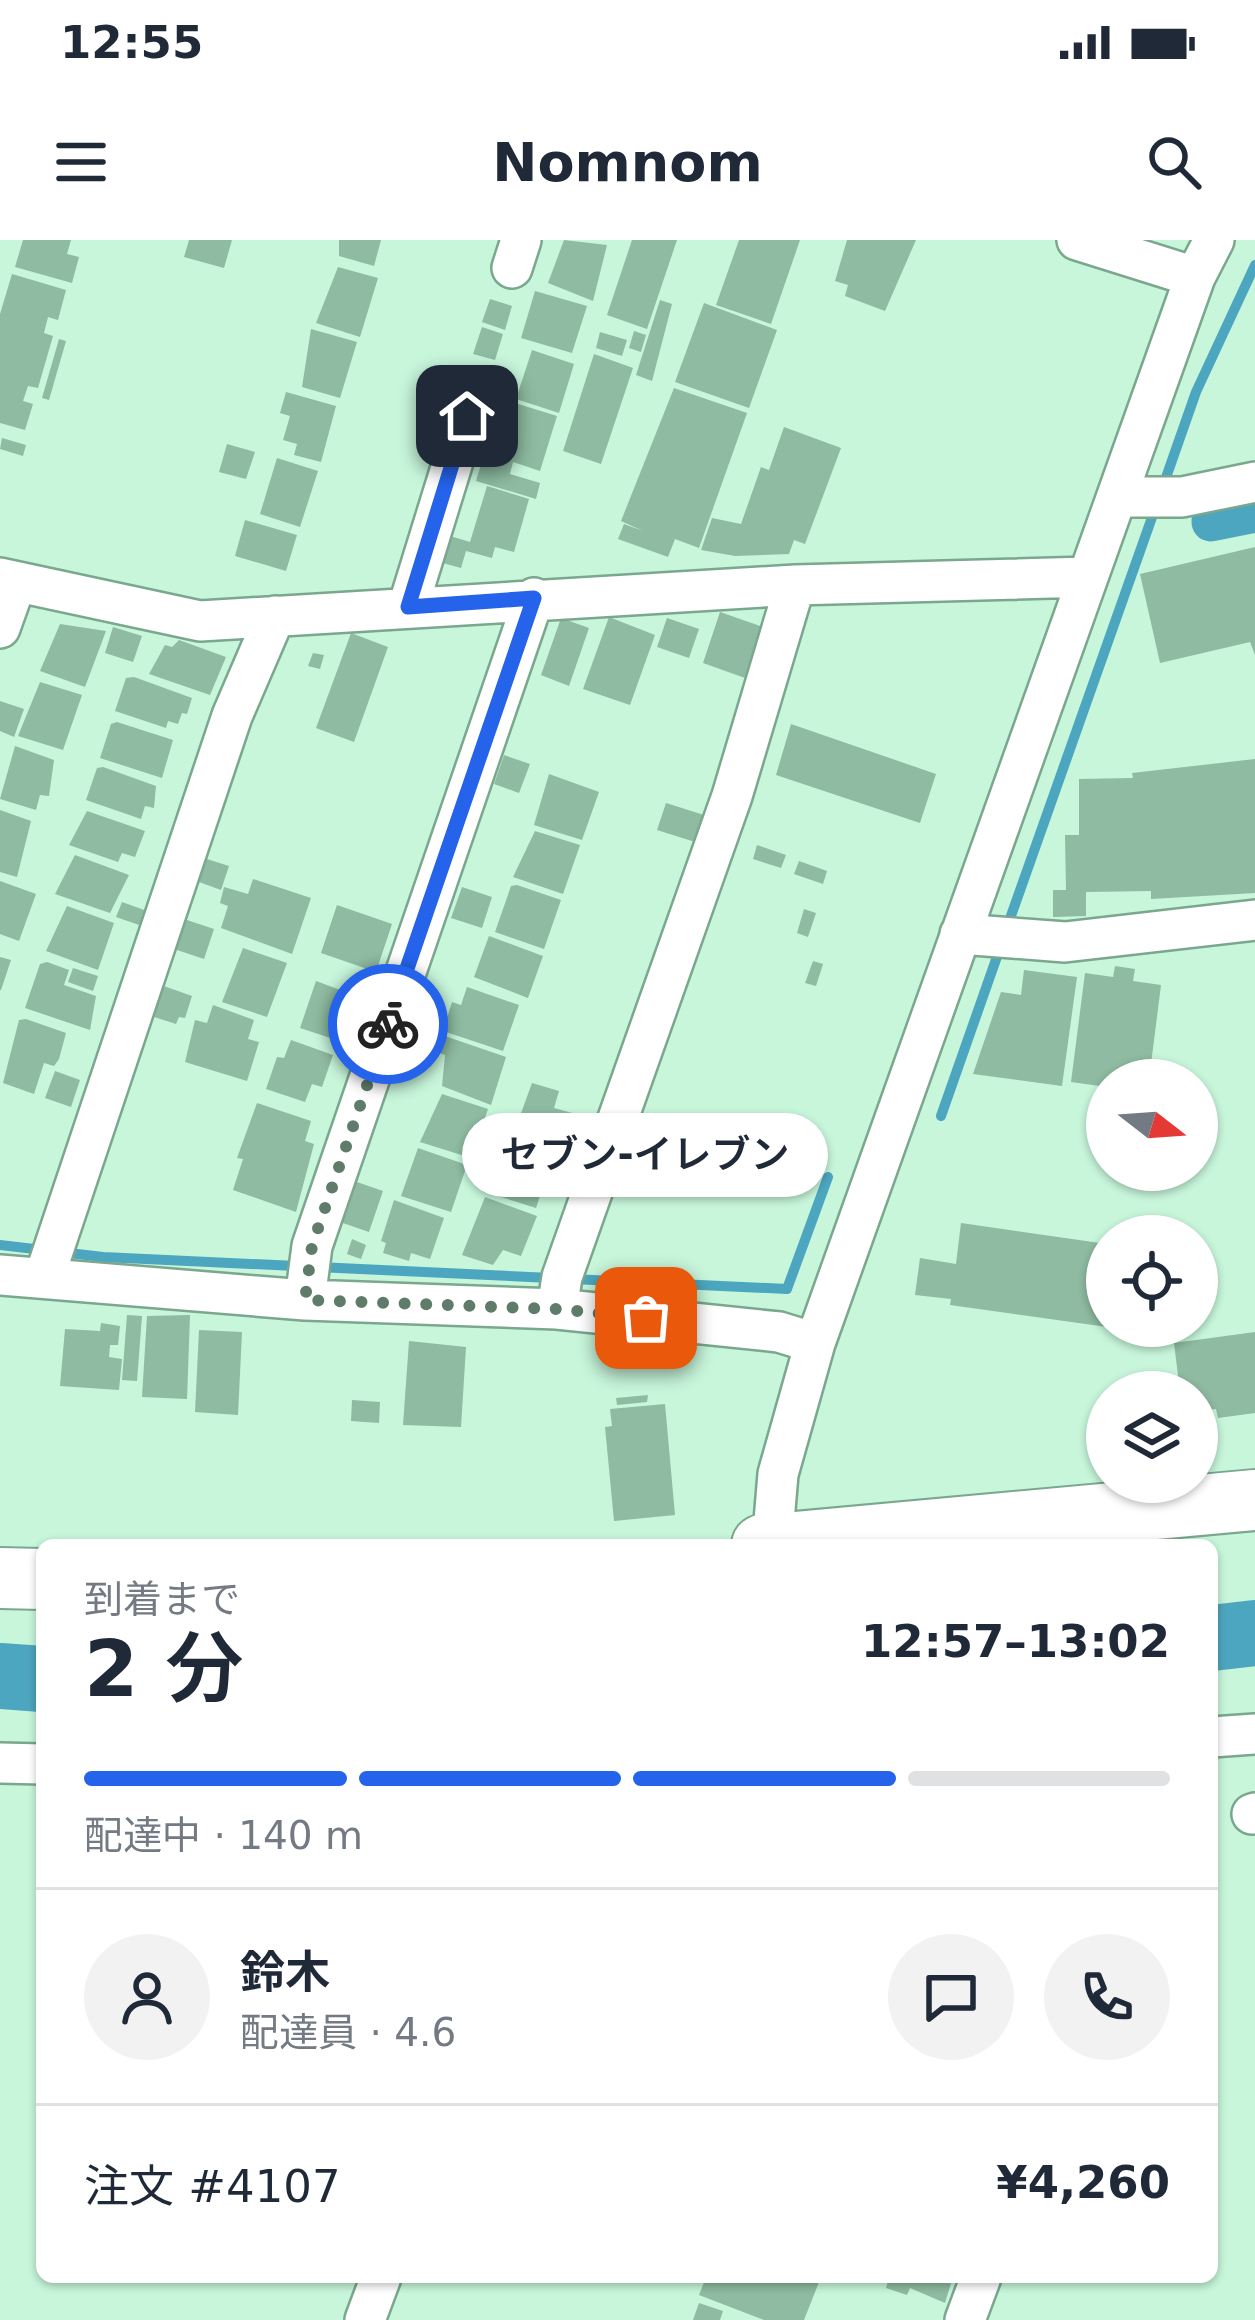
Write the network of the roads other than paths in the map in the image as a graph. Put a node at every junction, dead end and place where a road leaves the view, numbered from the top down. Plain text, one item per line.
1 (1077, 240) edge
2 (1214, 240) edge
3 (1196, 278) junction
4 (467, 416) dead end
5 (1255, 482) edge
6 (1144, 497) junction
7 (1088, 577) junction
8 (8, 580) edge
9 (795, 585) junction
10 (534, 598) junction
11 (408, 607) junction
12 (275, 616) junction
13 (0, 628) edge
14 (1255, 920) edge
15 (989, 936) junction
16 (50, 1260) junction
17 (0, 1275) edge
18 (307, 1280) junction
19 (560, 1293) junction
20 (814, 1343) junction
21 (1255, 1500) edge
22 (772, 1539) edge
23 (827, 1539) edge
24 (0, 1578) edge
25 (36, 1579) edge
26 (1255, 1734) edge
27 (1218, 1736) edge
28 (0, 1763) edge
29 (36, 1764) edge
30 (379, 2283) edge
31 (979, 2283) edge
32 (365, 2320) edge
33 (965, 2320) edge

1 - 3 street
2 - 3 street
3 - 6 street
4 - 11 street
5 - 6 street
6 - 7 street
7 - 9 street
7 - 15 street
8 - 12 street
8 - 13 street
9 - 10 street
9 - 19 street
10 - 11 street
10 - 18 street
11 - 12 street
12 - 16 street
14 - 15 street
15 - 20 street
16 - 17 street
16 - 18 street
18 - 19 street
19 - 20 street
20 - 22 street
21 - 23 highway
24 - 25 highway
26 - 27 street
28 - 29 street
30 - 32 street
31 - 33 street

